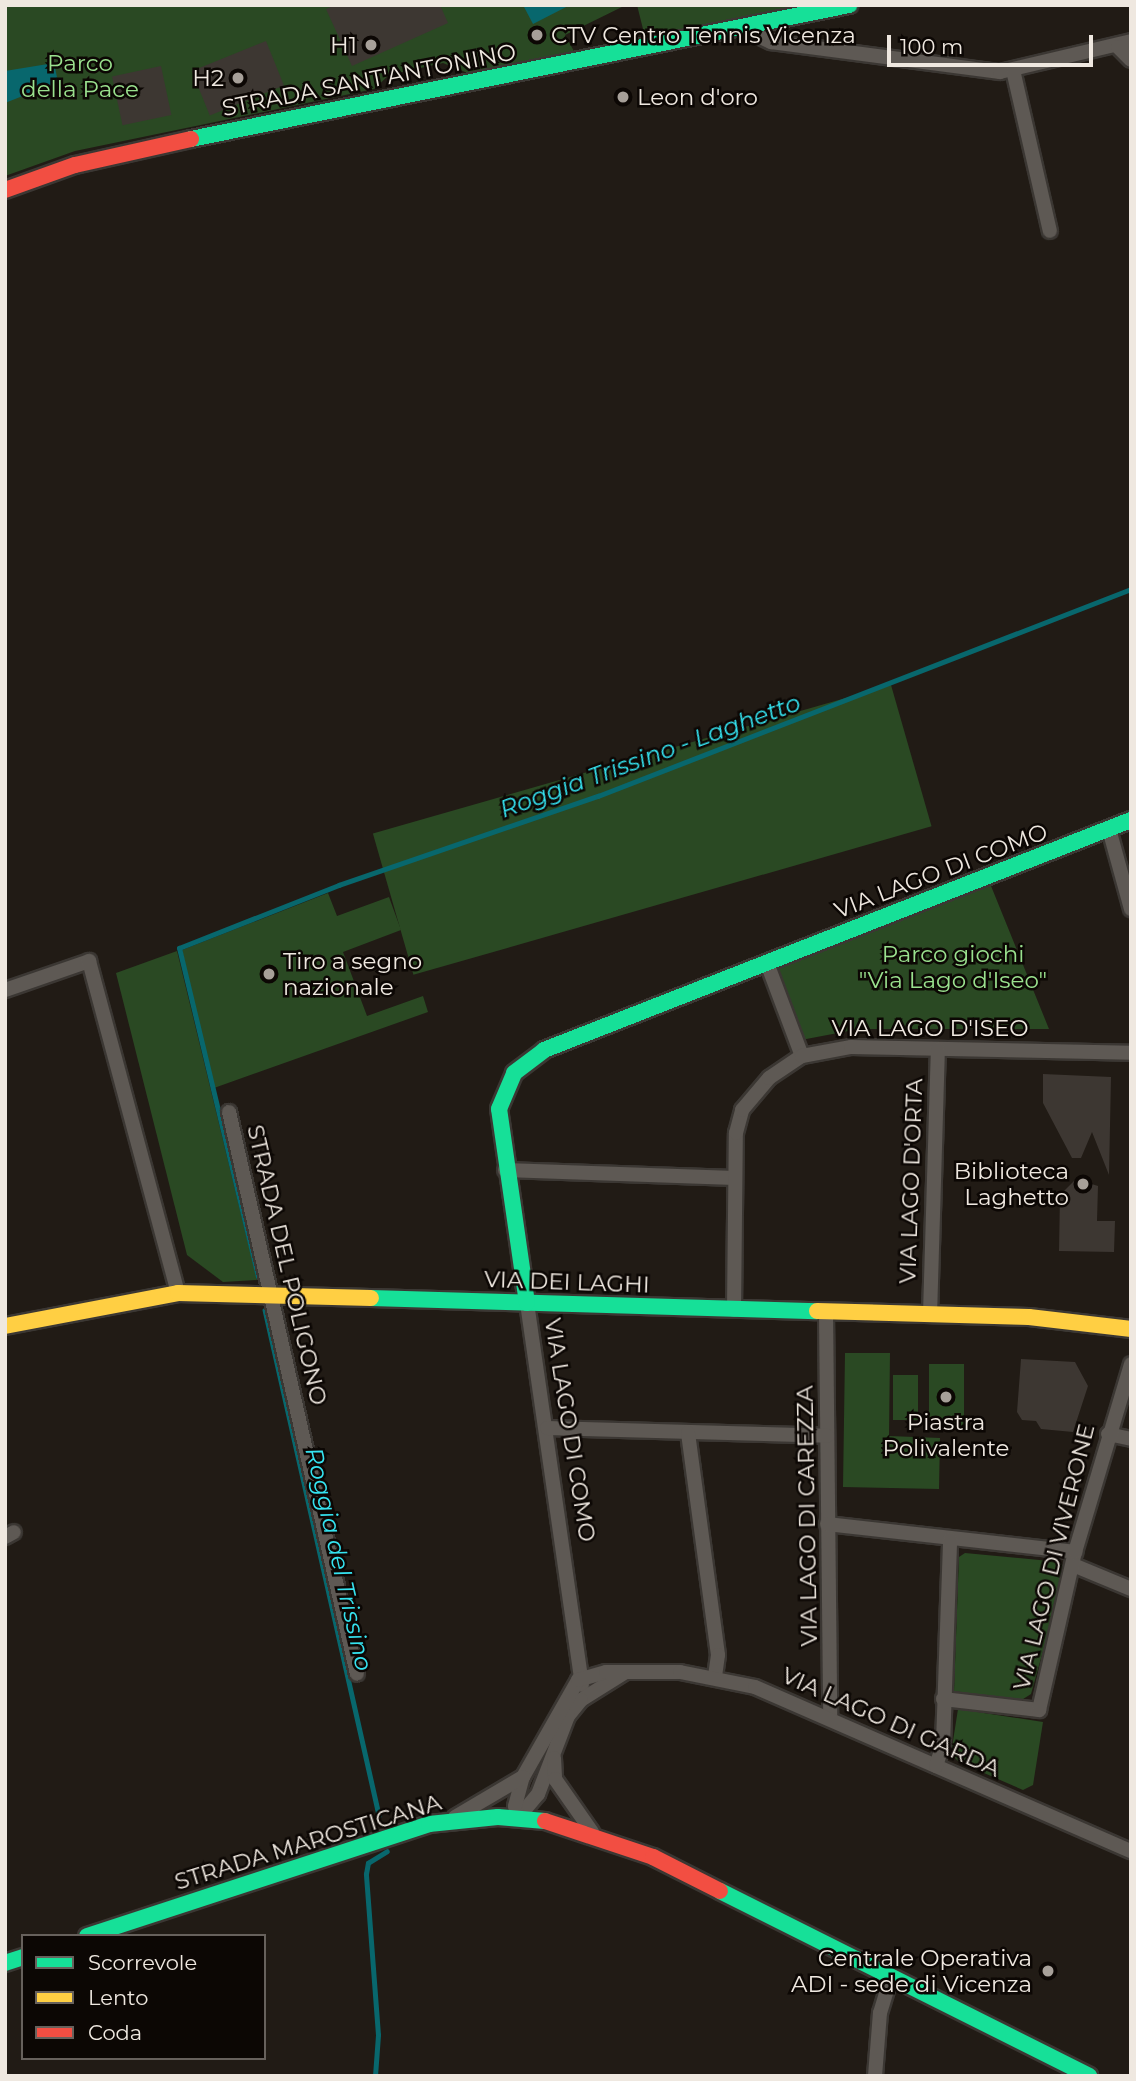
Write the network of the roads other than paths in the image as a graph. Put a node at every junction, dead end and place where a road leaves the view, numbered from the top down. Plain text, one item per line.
1 (849, 5) edge
2 (746, 30) junction
3 (1124, 44) edge
4 (1131, 60) edge
5 (1013, 70) junction
6 (5, 190) edge
7 (1050, 231) dead end
8 (1131, 820) edge
9 (1109, 829) junction
10 (1131, 909) edge
11 (767, 963) junction
12 (5, 990) edge
13 (938, 1049) junction
14 (1131, 1053) edge
15 (802, 1056) junction
16 (229, 1112) dead end
17 (505, 1170) junction
18 (735, 1178) junction
19 (178, 1293) junction
20 (271, 1295) junction
21 (527, 1303) junction
22 (734, 1310) junction
23 (826, 1312) junction
24 (930, 1315) junction
25 (5, 1326) edge
26 (1131, 1329) edge
27 (1131, 1364) edge
28 (547, 1428) junction
29 (688, 1433) junction
30 (1108, 1434) junction
31 (827, 1436) junction
32 (1131, 1439) edge
33 (827, 1524) junction
34 (950, 1539) junction
35 (1074, 1558) junction
36 (1131, 1589) edge
37 (624, 1673) junction
38 (356, 1674) dead end
39 (715, 1676) junction
40 (578, 1680) junction
41 (591, 1693) junction
42 (943, 1699) junction
43 (830, 1719) junction
44 (554, 1757) junction
45 (936, 1766) junction
46 (523, 1777) junction
47 (519, 1818) junction
48 (449, 1820) junction
49 (592, 1832) junction
50 (1131, 1852) edge
51 (93, 1934) edge
52 (891, 1976) junction
53 (875, 2076) edge
54 (1089, 2076) edge

1 - 2 street, STRADA SANT'ANTONINO
2 - 5 street
2 - 6 street, STRADA SANT'ANTONINO
3 - 4 street
3 - 5 street
5 - 7 street
8 - 9 street, VIA LAGO DI COMO
9 - 10 street
9 - 11 street, VIA LAGO DI COMO
11 - 15 street
11 - 17 street, VIA LAGO DI COMO
12 - 19 street
13 - 14 street, VIA LAGO D'ISEO
13 - 15 street, VIA LAGO D'ISEO
13 - 24 street, VIA LAGO D'ORTA
15 - 18 street, VIA LAGO D'ISEO
16 - 20 street, STRADA DEL POLIGONO
17 - 18 street
17 - 21 street, VIA LAGO DI COMO
18 - 22 street, VIA LAGO D'ISEO
19 - 20 street, VIA DEI LAGHI
19 - 25 street, VIA DEI LAGHI
20 - 21 street, VIA DEI LAGHI
20 - 38 street, STRADA DEL POLIGONO
21 - 22 street, VIA DEI LAGHI
21 - 28 street, VIA LAGO DI COMO
22 - 23 street, VIA DEI LAGHI
23 - 24 street, VIA DEI LAGHI
23 - 31 street, VIA LAGO DI CAREZZA
24 - 26 street, VIA DEI LAGHI
27 - 30 street, VIA LAGO DI VIVERONE
28 - 29 street
28 - 40 street, VIA LAGO DI COMO
29 - 31 street
29 - 39 street
30 - 32 street
30 - 35 street, VIA LAGO DI VIVERONE
31 - 33 street, VIA LAGO DI CAREZZA
33 - 34 street
33 - 43 street, VIA LAGO DI CAREZZA
34 - 35 street
34 - 42 street
35 - 36 street
35 - 42 street, VIA LAGO DI VIVERONE
37 - 39 street, VIA LAGO DI GARDA
37 - 40 street, VIA LAGO DI GARDA
37 - 41 street
39 - 43 street, VIA LAGO DI GARDA
40 - 41 street
40 - 46 street
41 - 44 street
42 - 45 street
43 - 45 street, VIA LAGO DI GARDA
44 - 47 street
44 - 49 street
45 - 50 street, VIA LAGO DI GARDA
46 - 47 street
46 - 48 street
47 - 48 street, STRADA MAROSTICANA
47 - 49 street, STRADA MAROSTICANA
48 - 51 street, STRADA MAROSTICANA
49 - 52 street, STRADA MAROSTICANA
52 - 53 street
52 - 54 street, STRADA MAROSTICANA

